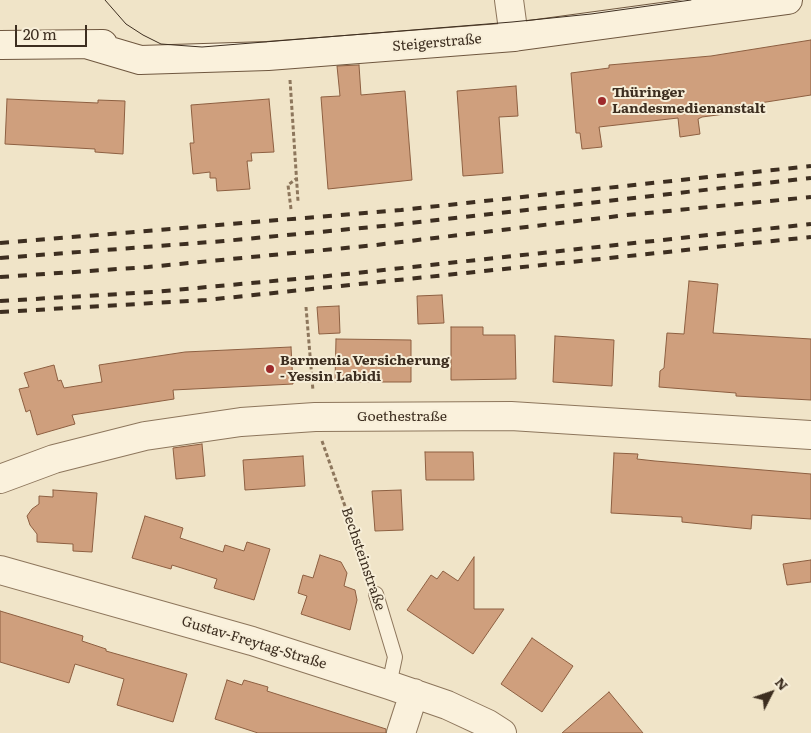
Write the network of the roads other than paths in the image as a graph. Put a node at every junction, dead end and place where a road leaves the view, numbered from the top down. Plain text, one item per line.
1 (788, 0) edge
2 (511, 17) edge
3 (86, 44) junction
4 (161, 44) dead end
5 (0, 45) edge
6 (811, 435) edge
7 (0, 479) edge
8 (0, 570) edge
9 (376, 594) road end
10 (402, 689) junction
11 (401, 733) edge
12 (502, 733) edge

1 - 2 street, Steigerstraße
2 - 3 street, Steigerstraße
3 - 4 street, Steigerstraße
3 - 5 street, Steigerstraße
6 - 7 street, Goethestraße
8 - 10 street, Gustav-Freytag-Straße
9 - 10 lane, Bechsteinstraße
10 - 11 street, Bechsteinstraße
10 - 12 street, Gustav-Freytag-Straße

